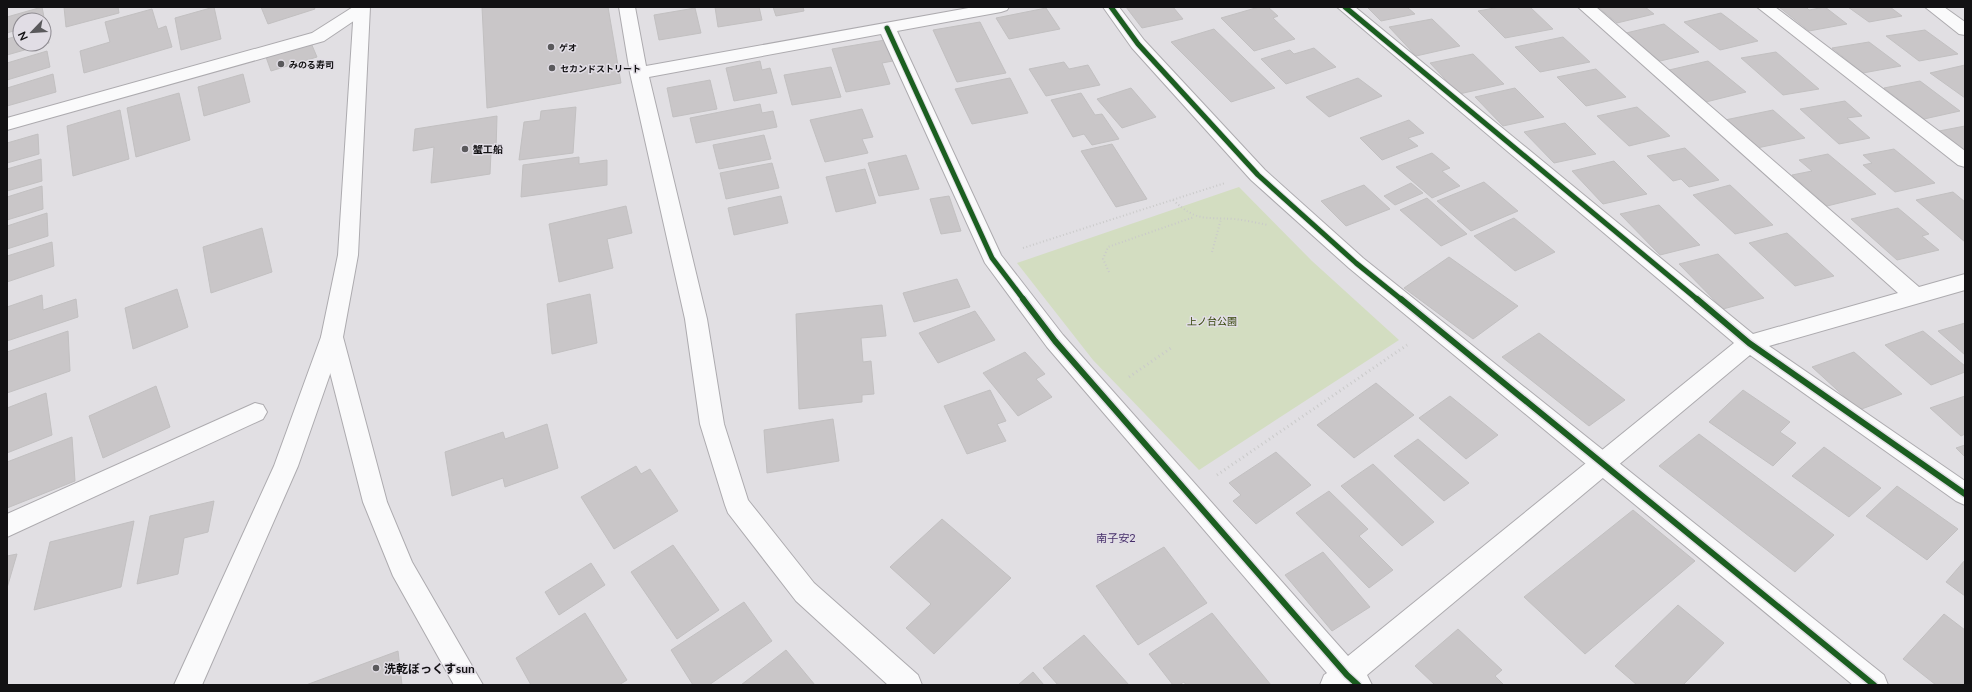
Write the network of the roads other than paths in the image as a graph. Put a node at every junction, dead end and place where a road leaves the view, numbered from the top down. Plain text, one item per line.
1 (627, 7) edge
2 (1001, 7) edge
3 (1111, 7) edge
4 (1346, 7) edge
5 (1586, 7) edge
6 (1765, 7) edge
7 (1933, 7) edge
8 (366, 8) edge
9 (887, 28) junction
10 (1965, 30) edge
11 (639, 73) junction
12 (7, 124) edge
13 (1965, 161) edge
14 (1965, 282) edge
15 (1915, 296) junction
16 (332, 337) junction
17 (1749, 343) junction
18 (255, 412) dead end
19 (1602, 464) junction
20 (1965, 494) edge
21 (7, 526) edge
22 (1346, 682) edge
23 (188, 685) edge
24 (469, 685) edge
25 (908, 685) edge
26 (1874, 685) edge

1 - 11 street
2 - 9 street
3 - 19 street
4 - 17 street
5 - 15 street
6 - 13 street
7 - 10 street
8 - 12 street
8 - 16 street
9 - 11 street
9 - 22 street
11 - 25 street
14 - 15 street
15 - 17 street
16 - 23 street
16 - 24 street
17 - 19 street
17 - 20 street
18 - 21 street
19 - 22 street
19 - 26 street

